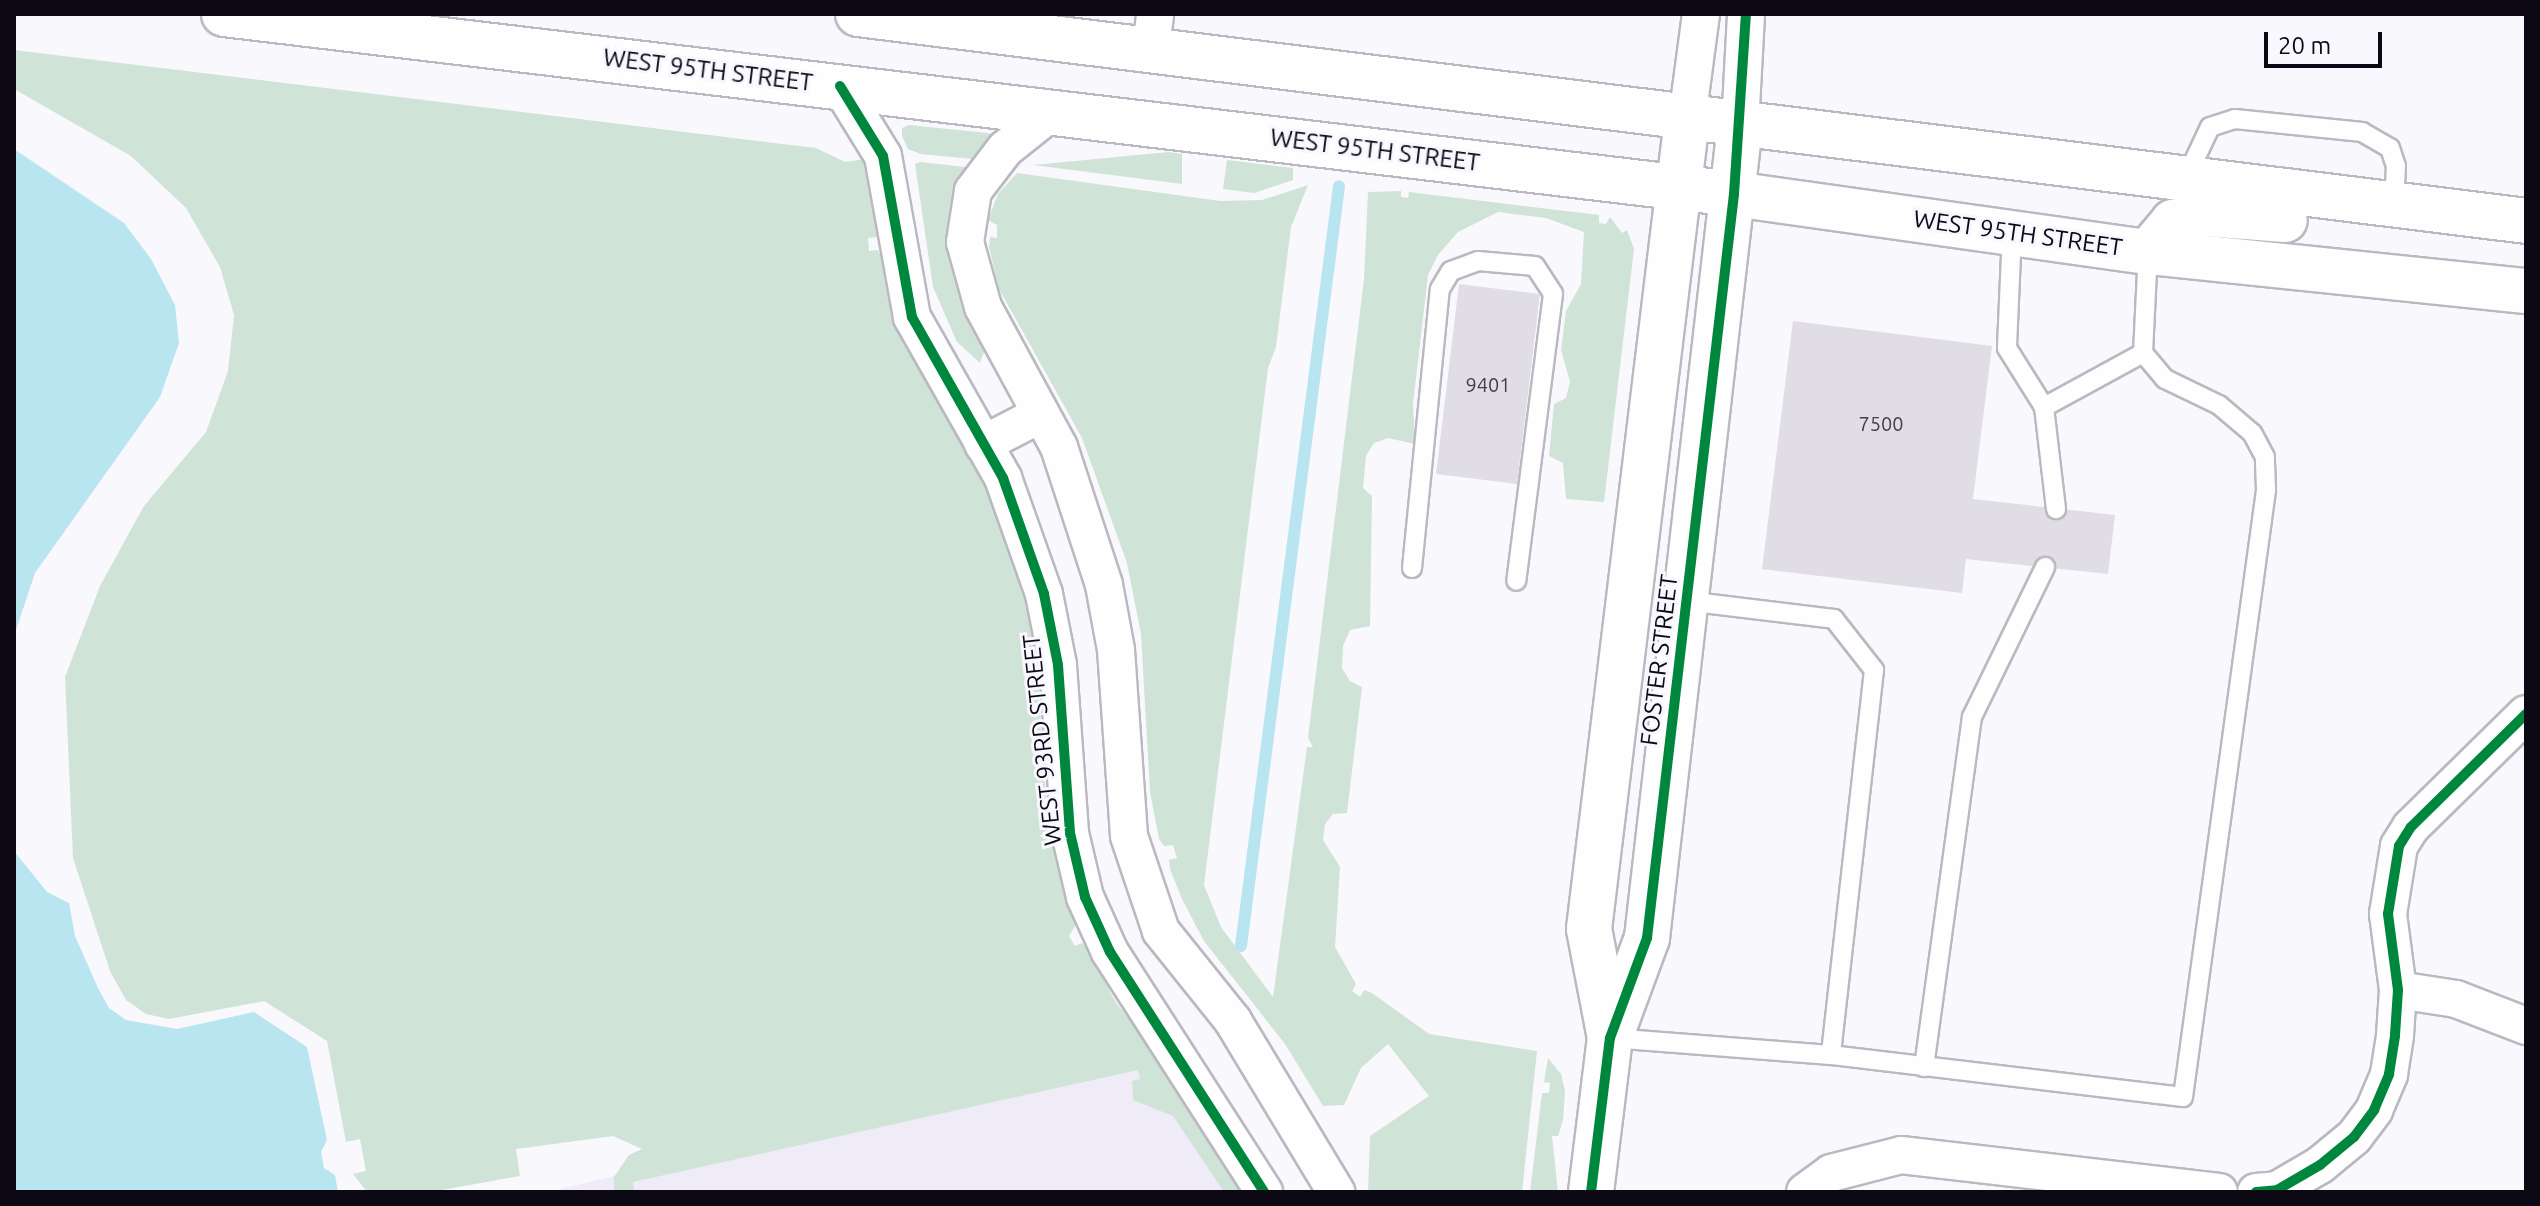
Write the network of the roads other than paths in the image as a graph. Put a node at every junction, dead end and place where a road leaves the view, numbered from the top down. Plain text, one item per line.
1 (224, 14) edge
2 (858, 14) edge
3 (1701, 14) edge
4 (1746, 14) edge
5 (1153, 31) edge
6 (840, 86) junction
7 (1053, 111) junction
8 (1687, 119) junction
9 (1740, 126) junction
10 (2185, 179) junction
11 (1675, 187) junction
12 (1734, 194) junction
13 (2394, 205) junction
14 (2445, 211) junction
15 (2526, 221) edge
16 (2012, 232) junction
17 (2148, 252) junction
18 (2526, 291) edge
19 (2143, 353) junction
20 (2044, 407) junction
21 (1041, 414) junction
22 (983, 444) junction
23 (2056, 509) dead end
24 (2045, 567) dead end
25 (1412, 568) dead end
26 (1516, 581) dead end
27 (1686, 601) junction
28 (2526, 714) edge
29 (2398, 990) junction
30 (2526, 1026) edge
31 (1610, 1038) junction
32 (1831, 1055) junction
33 (1924, 1067) junction
34 (2107, 1187) edge
35 (1264, 1192) edge
36 (1336, 1192) edge
37 (1591, 1192) edge
38 (1805, 1192) edge
39 (2219, 1192) edge
40 (2256, 1192) edge
41 (2265, 1192) edge

1 - 6 main road, WEST 95TH STREET
2 - 5 main road
3 - 8 street
4 - 9 street
5 - 8 main road
6 - 7 main road, WEST 95TH STREET
6 - 22 street, WEST 93RD STREET
7 - 11 main road, WEST 95TH STREET
7 - 21 street
8 - 9 main road
8 - 11 main road, FOSTER STREET
9 - 10 main road
9 - 12 main road, FOSTER STREET
10 - 13 main road
10 - 13 lane
11 - 12 main road, WEST 95TH STREET
11 - 31 main road, FOSTER STREET
12 - 16 main road, WEST 95TH STREET
12 - 27 main road, FOSTER STREET
13 - 14 main road
14 - 15 main road
14 - 17 main road
16 - 17 main road, WEST 95TH STREET
16 - 20 lane
17 - 18 main road, WEST 95TH STREET
17 - 19 lane
19 - 20 lane
19 - 33 lane
20 - 23 lane
21 - 22 street
21 - 36 street
22 - 35 street, WEST 93RD STREET
24 - 33 lane
25 - 26 lane
27 - 31 main road, FOSTER STREET
27 - 32 lane
28 - 29 street
29 - 30 street
29 - 41 street
31 - 32 lane
31 - 37 main road, FOSTER STREET
32 - 33 lane
34 - 38 street
34 - 39 street
40 - 41 street

